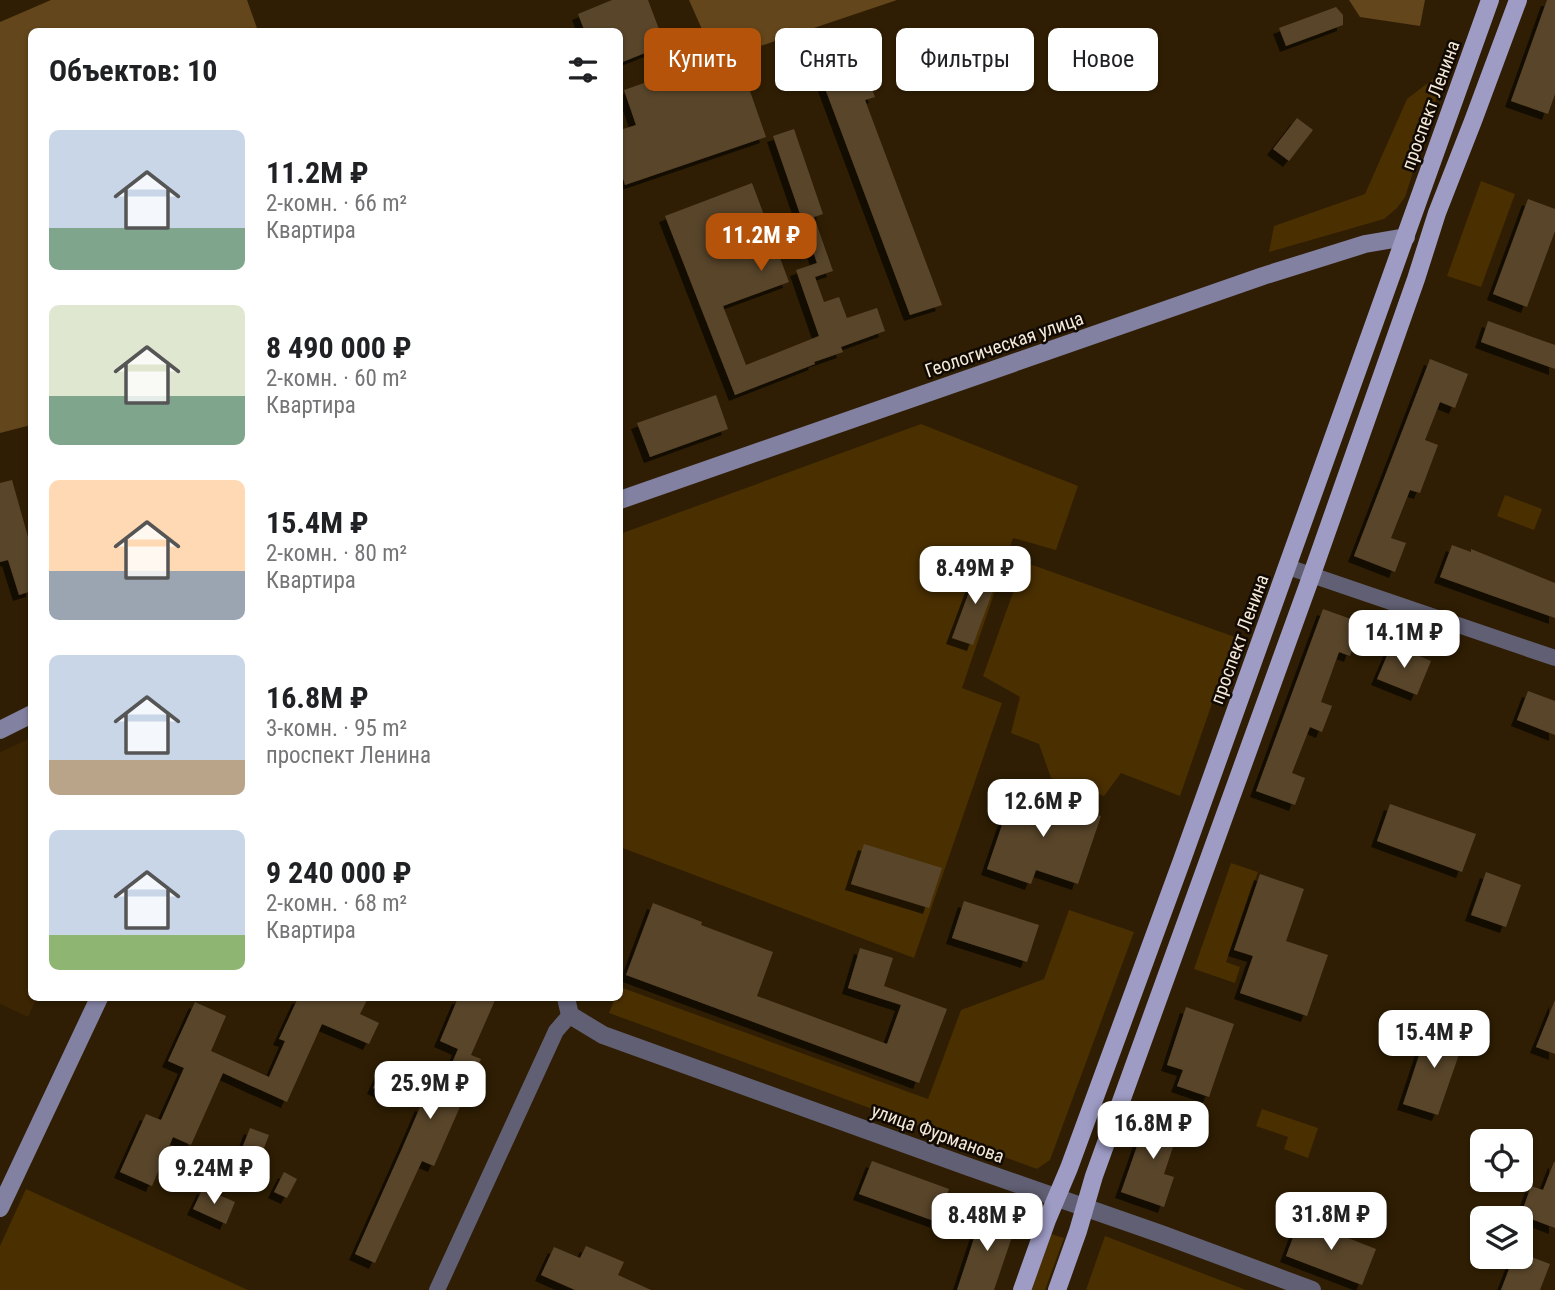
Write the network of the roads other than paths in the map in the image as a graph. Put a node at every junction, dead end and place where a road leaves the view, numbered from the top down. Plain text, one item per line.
1 (1490, 0) edge
2 (1518, 0) edge
3 (1406, 237) junction
4 (623, 499) edge
5 (1288, 567) junction
6 (1312, 574) junction
7 (1555, 658) edge
8 (28, 716) edge
9 (0, 730) edge
10 (98, 1001) edge
11 (567, 1001) edge
12 (570, 1016) junction
13 (1056, 1198) junction
14 (1084, 1207) junction
15 (0, 1208) edge
16 (437, 1290) edge
17 (1022, 1290) edge
18 (1057, 1290) edge
19 (1312, 1290) edge

1 - 3 main road, проспект Ленина
2 - 6 main road
3 - 4 main road, Геологическая улица
3 - 5 main road, проспект Ленина
5 - 6 street
5 - 13 main road, проспект Ленина
6 - 7 street
6 - 14 main road
8 - 9 main road
10 - 15 main road
11 - 12 street
12 - 13 street, улица Фурманова
12 - 16 street
13 - 14 street, улица Фурманова
13 - 17 main road, проспект Ленина
14 - 18 main road
14 - 19 street, улица Фурманова

